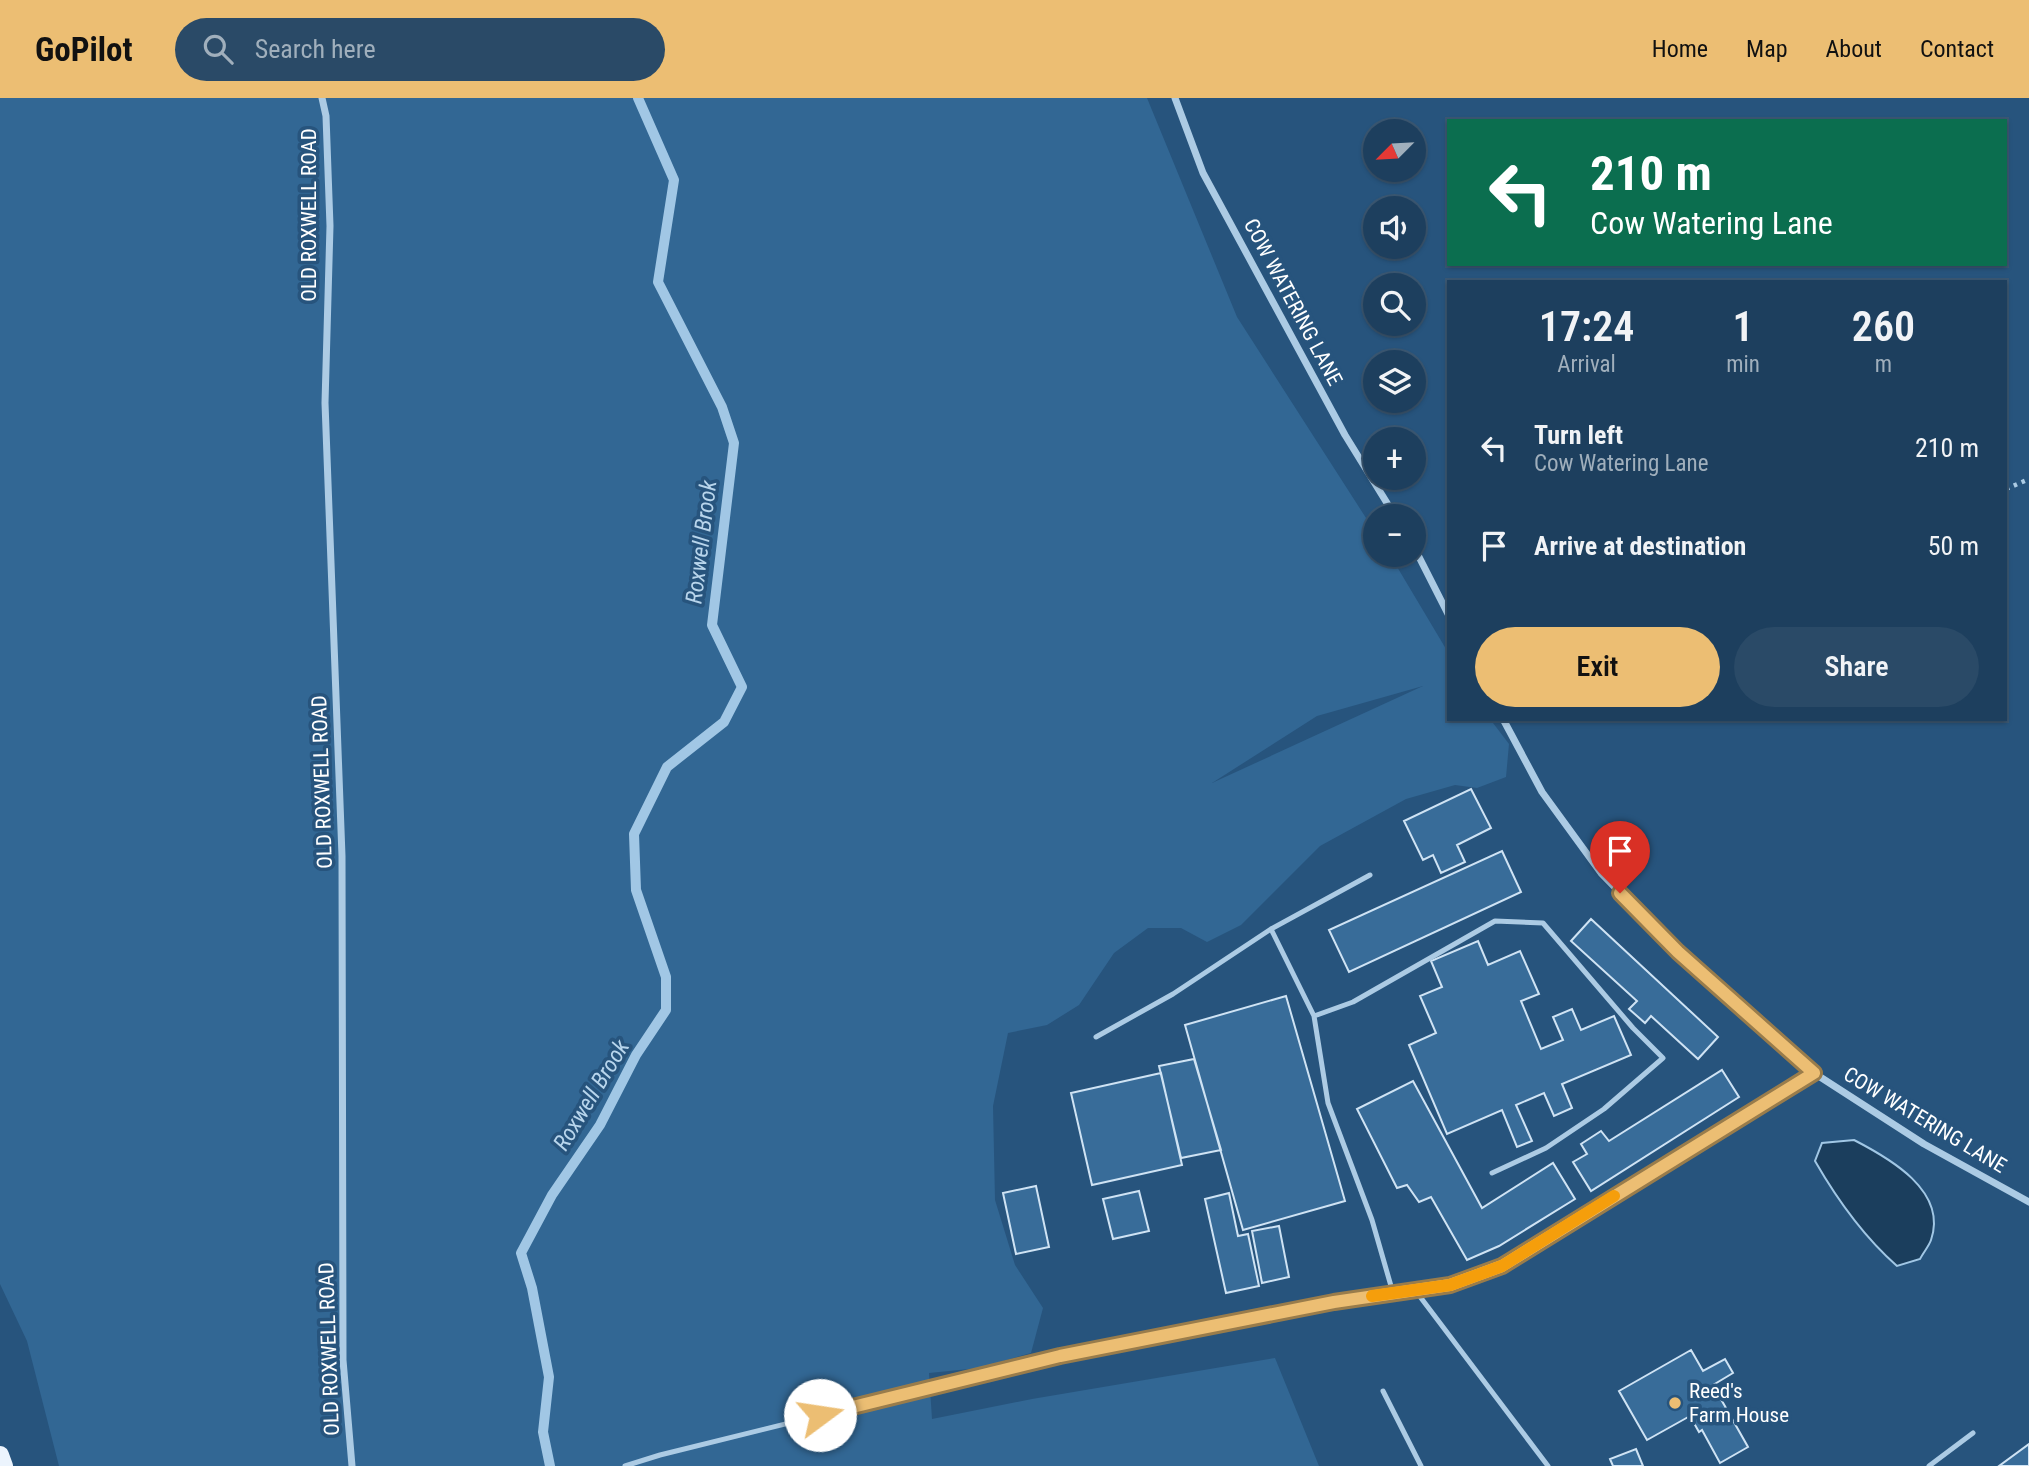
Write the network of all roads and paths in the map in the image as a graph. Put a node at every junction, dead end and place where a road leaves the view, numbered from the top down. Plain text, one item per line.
1 (322, 98) edge
2 (1175, 98) edge
3 (2029, 479) edge
4 (2007, 489) edge
5 (1388, 504) edge
6 (1424, 567) edge
7 (1447, 612) edge
8 (1504, 721) edge
9 (1370, 875) dead end
10 (1271, 929) junction
11 (1314, 1016) junction
12 (1096, 1037) dead end
13 (1814, 1073) junction
14 (1492, 1173) dead end
15 (2029, 1202) edge
16 (1415, 1290) junction
17 (1393, 1293) junction
18 (1383, 1391) dead end
19 (1973, 1433) dead end
20 (0, 1455) edge
21 (4, 1466) edge
22 (352, 1466) edge
23 (625, 1466) edge
24 (1421, 1466) edge
25 (1548, 1466) edge
26 (1929, 1466) edge

1 - 22 street, OLD ROXWELL ROAD
2 - 5 street, COW WATERING LANE
3 - 4 path
6 - 7 street
8 - 13 street, COW WATERING LANE
9 - 10 lane
10 - 11 lane
10 - 12 lane
11 - 14 lane
11 - 17 lane
13 - 15 street, COW WATERING LANE
13 - 16 lane
16 - 17 lane
16 - 25 lane
17 - 23 lane
18 - 24 lane
19 - 26 lane
20 - 21 main road

